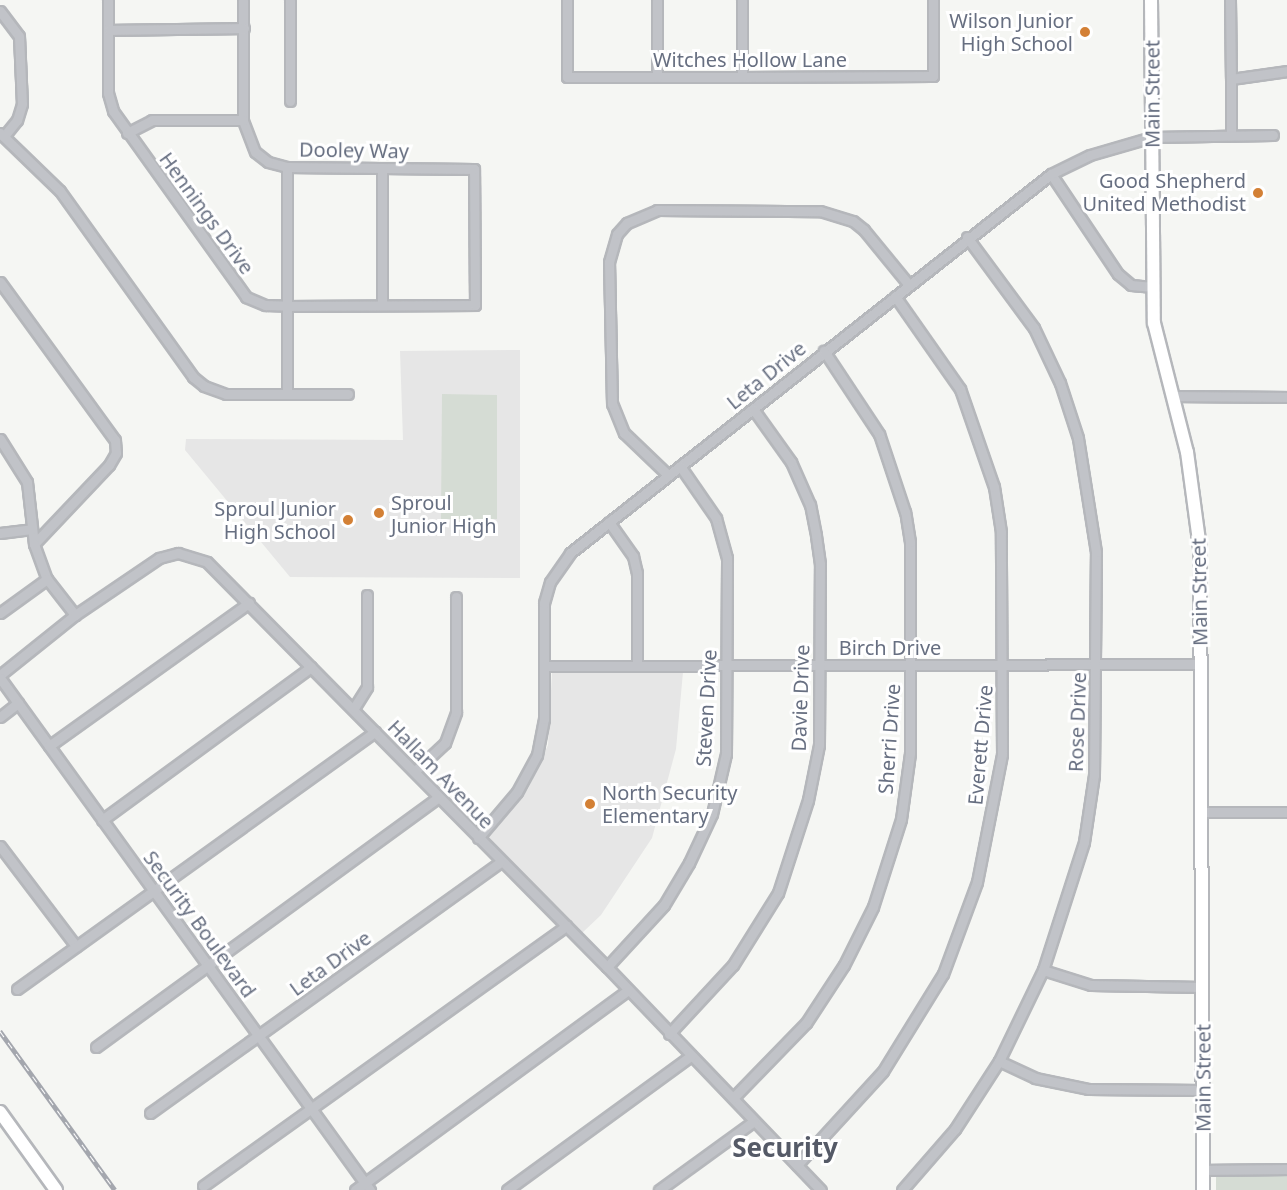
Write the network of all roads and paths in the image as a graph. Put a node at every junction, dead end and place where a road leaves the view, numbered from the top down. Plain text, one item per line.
1 (108, 0) edge
2 (243, 0) edge
3 (290, 0) edge
4 (567, 0) edge
5 (657, 0) edge
6 (742, 0) edge
7 (933, 0) edge
8 (1151, 0) edge
9 (1230, 0) edge
10 (0, 11) edge
11 (244, 28) junction
12 (109, 30) junction
13 (1287, 71) edge
14 (657, 77) junction
15 (742, 77) junction
16 (1231, 79) junction
17 (290, 101) dead end
18 (243, 120) junction
19 (127, 133) junction
20 (1231, 134) junction
21 (2, 135) edge
22 (1273, 135) dead end
23 (1152, 137) junction
24 (287, 167) junction
25 (382, 169) junction
26 (1051, 174) junction
27 (967, 237) junction
28 (0, 282) edge
29 (909, 285) junction
30 (1153, 287) junction
31 (896, 296) junction
32 (382, 305) junction
33 (475, 305) joint
34 (289, 306) junction
35 (824, 351) junction
36 (287, 394) junction
37 (348, 394) dead end
38 (1173, 396) junction
39 (1287, 397) edge
40 (753, 409) junction
41 (0, 439) edge
42 (680, 466) junction
43 (668, 475) junction
44 (609, 522) junction
45 (32, 530) junction
46 (0, 534) edge
47 (34, 543) junction
48 (47, 579) junction
49 (367, 595) dead end
50 (456, 597) dead end
51 (249, 603) junction
52 (0, 613) edge
53 (75, 615) junction
54 (1097, 663) junction
55 (1004, 664) junction
56 (1200, 664) junction
57 (729, 665) junction
58 (820, 665) junction
59 (912, 665) junction
60 (544, 666) junction
61 (637, 666) junction
62 (311, 667) junction
63 (0, 677) edge
64 (18, 703) junction
65 (354, 708) junction
66 (0, 717) edge
67 (375, 732) junction
68 (49, 746) junction
69 (414, 771) junction
70 (437, 798) junction
71 (1202, 812) junction
72 (1287, 812) edge
73 (102, 820) junction
74 (478, 838) junction
75 (2, 853) edge
76 (500, 862) junction
77 (154, 892) junction
78 (566, 926) junction
79 (76, 946) junction
80 (208, 965) junction
81 (608, 967) junction
82 (1043, 970) junction
83 (1202, 987) junction
84 (17, 989) dead end
85 (628, 990) junction
86 (669, 1034) junction
87 (259, 1036) junction
88 (96, 1047) dead end
89 (691, 1056) junction
90 (999, 1061) junction
91 (1202, 1090) junction
92 (733, 1098) junction
93 (312, 1110) junction
94 (0, 1112) edge
95 (150, 1113) dead end
96 (754, 1121) junction
97 (797, 1165) junction
98 (1287, 1169) edge
99 (1203, 1170) junction
100 (203, 1186) dead end
101 (367, 1186) edge
102 (816, 1189) edge
103 (56, 1190) edge
104 (355, 1190) edge
105 (507, 1190) edge
106 (659, 1190) edge
107 (902, 1190) edge
108 (1203, 1190) edge

1 - 12 street, Hennings Drive
2 - 11 street, Dooley Way
3 - 17 street
4 - 14 street, Witches Hollow Lane
5 - 14 street
6 - 15 street
7 - 15 street, Witches Hollow Lane
8 - 23 main road, Main Street
9 - 16 street
10 - 21 street
11 - 12 street
11 - 18 street, Dooley Way
12 - 19 street, Hennings Drive
13 - 16 street
14 - 15 street, Witches Hollow Lane
16 - 20 street
18 - 19 street
18 - 24 street, Dooley Way
19 - 34 street, Hennings Drive
20 - 22 street, Leta Drive
20 - 23 street, Leta Drive
21 - 36 street
23 - 26 street, Leta Drive
23 - 30 main road, Main Street
24 - 25 street, Dooley Way
24 - 34 street
25 - 32 street
25 - 33 street, Dooley Way
26 - 27 street, Leta Drive
26 - 30 street
27 - 29 street, Leta Drive
27 - 54 street, Rose Drive
28 - 47 street
29 - 31 street, Leta Drive
29 - 43 street
30 - 38 main road, Main Street
31 - 35 street, Leta Drive
31 - 55 street, Everett Drive
32 - 33 street, Hennings Drive
32 - 34 street, Hennings Drive
34 - 36 street
35 - 40 street, Leta Drive
35 - 59 street, Sherri Drive
36 - 37 street
38 - 39 street
38 - 56 main road, Main Street
40 - 42 street, Leta Drive
40 - 58 street, Davie Drive
41 - 45 street
42 - 43 street, Leta Drive
42 - 57 street, Steven Drive
43 - 44 street, Leta Drive
44 - 60 street, Leta Drive
44 - 61 street
45 - 46 street
45 - 47 street
47 - 48 street
48 - 52 street
48 - 53 street
49 - 65 street
50 - 69 street
51 - 53 street, Hallam Avenue
51 - 62 street, Hallam Avenue
51 - 68 street
53 - 63 street, Hallam Avenue
54 - 55 street, Birch Drive
54 - 56 street, Birch Drive
54 - 82 street, Rose Drive
55 - 59 street, Birch Drive
55 - 97 street, Everett Drive
56 - 71 main road, Main Street
57 - 58 street, Birch Drive
57 - 61 street, Birch Drive
57 - 81 street, Steven Drive
58 - 59 street, Birch Drive
58 - 86 street, Davie Drive
59 - 92 street, Sherri Drive
60 - 61 street, Birch Drive
60 - 74 street, Leta Drive
62 - 65 street, Hallam Avenue
62 - 73 street
63 - 64 street, Security Boulevard
64 - 66 street
64 - 68 street, Security Boulevard
65 - 67 street, Hallam Avenue
67 - 69 street, Hallam Avenue
67 - 77 street
68 - 73 street, Security Boulevard
69 - 70 street, Hallam Avenue
70 - 74 street, Hallam Avenue
70 - 80 street
71 - 72 street
71 - 83 main road, Main Street
73 - 77 street, Security Boulevard
74 - 76 street, Hallam Avenue
75 - 79 street
76 - 78 street, Hallam Avenue
76 - 87 street, Leta Drive
77 - 79 street
77 - 80 street, Security Boulevard
78 - 81 street, Hallam Avenue
78 - 93 street
79 - 84 street
80 - 87 street, Security Boulevard
80 - 88 street
81 - 85 street, Hallam Avenue
82 - 83 street
82 - 90 street, Rose Drive
83 - 91 main road, Main Street
85 - 86 street, Hallam Avenue
85 - 101 street
86 - 89 street, Hallam Avenue
87 - 93 street, Security Boulevard
87 - 95 street, Leta Drive
89 - 92 street, Hallam Avenue
89 - 105 street
90 - 91 street
90 - 107 street, Rose Drive
91 - 99 main road, Main Street
92 - 96 street, Hallam Avenue
93 - 100 street
93 - 101 street, Security Boulevard
94 - 103 main road
96 - 97 street, Hallam Avenue
96 - 106 street
97 - 102 street, Hallam Avenue
98 - 99 street
99 - 108 main road, Main Street
101 - 104 street

